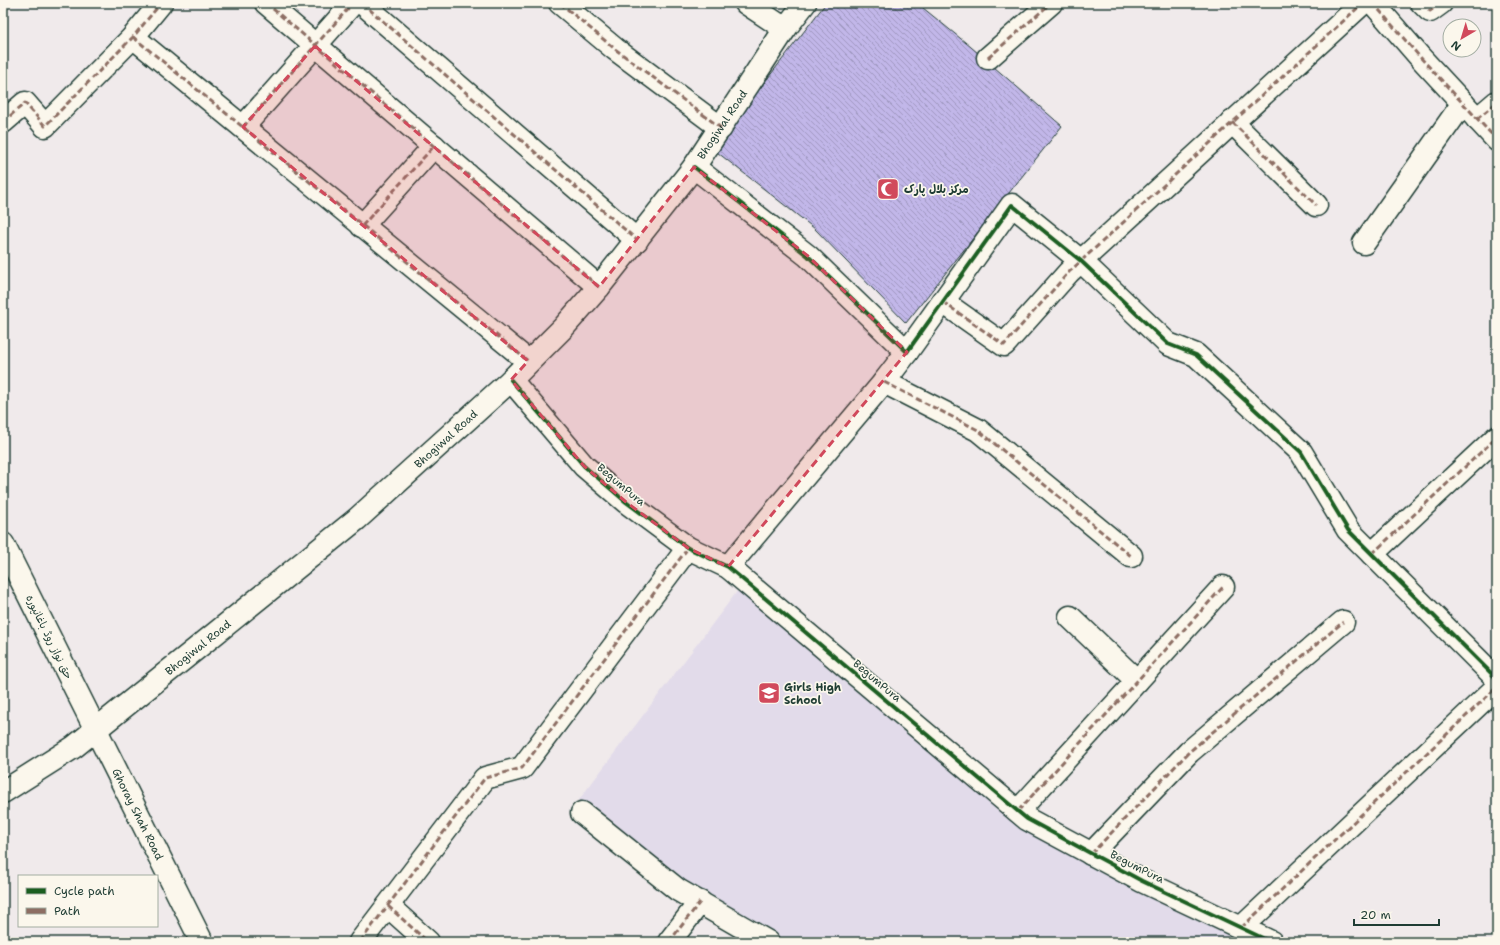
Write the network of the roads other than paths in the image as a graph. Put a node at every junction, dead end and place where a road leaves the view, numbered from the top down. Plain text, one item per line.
1 (161, 3) edge
2 (266, 3) edge
3 (352, 3) edge
4 (362, 3) edge
5 (560, 3) edge
6 (746, 3) edge
7 (804, 3) edge
8 (1051, 3) edge
9 (1363, 3) edge
10 (1373, 3) edge
11 (1422, 3) edge
12 (1441, 3) edge
13 (785, 29) junction
14 (132, 37) junction
15 (315, 46) junction
16 (988, 58) dead end
17 (1497, 102) edge
18 (1463, 103) junction
19 (1477, 119) junction
20 (3, 122) edge
21 (1232, 122) junction
22 (243, 127) junction
23 (721, 128) junction
24 (1497, 140) edge
25 (434, 146) junction
26 (694, 167) junction
27 (1316, 205) dead end
28 (362, 226) junction
29 (637, 240) junction
30 (1364, 243) dead end
31 (1080, 261) junction
32 (599, 287) junction
33 (943, 302) junction
34 (907, 352) junction
35 (528, 361) junction
36 (511, 380) junction
37 (884, 382) junction
38 (1496, 440) edge
39 (3, 544) edge
40 (688, 548) junction
41 (1372, 554) junction
42 (1131, 556) dead end
43 (728, 567) junction
44 (1223, 587) dead end
45 (1070, 617) dead end
46 (1343, 622) dead end
47 (1497, 679) edge
48 (1137, 681) junction
49 (1497, 687) edge
50 (96, 730) junction
51 (3, 792) edge
52 (1018, 811) junction
53 (582, 813) dead end
54 (1092, 854) junction
55 (700, 902) junction
56 (388, 906) junction
57 (1241, 928) junction
58 (202, 942) edge
59 (360, 942) edge
60 (428, 942) edge
61 (669, 942) edge
62 (768, 942) edge
63 (1271, 942) edge

1 - 14 street
2 - 15 street
3 - 15 street
4 - 29 street
5 - 23 street
6 - 13 street
7 - 13 street, Bhogiwal Road
8 - 16 street
9 - 21 street
10 - 18 street
11 - 12 street
13 - 23 street, Bhogiwal Road
14 - 20 street
14 - 22 street
15 - 22 street
15 - 25 street
17 - 19 street
18 - 19 street
18 - 30 street
19 - 24 street
21 - 27 street
21 - 31 street
22 - 28 street
23 - 26 street, Bhogiwal Road
25 - 28 street
25 - 32 street
26 - 29 street, Bhogiwal Road
26 - 34 street
28 - 35 street
29 - 32 street, Bhogiwal Road
31 - 33 street
31 - 33 street
31 - 41 street
32 - 35 street, Bhogiwal Road
33 - 34 street
34 - 37 street
35 - 36 street, Bhogiwal Road
36 - 40 street, BegumPura
36 - 50 street, Bhogiwal Road
37 - 42 street
37 - 43 street
38 - 41 street
39 - 50 street, حق نواز روڈ باغانپورہ
40 - 43 street, BegumPura
40 - 56 street
41 - 47 street
43 - 52 street, BegumPura
44 - 48 street
45 - 48 street
46 - 54 street
48 - 52 street
49 - 57 street
50 - 51 street, Bhogiwal Road
50 - 58 street, Ghoray Shah Road
52 - 54 street, BegumPura
53 - 55 street
54 - 57 street, BegumPura
55 - 61 street
55 - 62 street
56 - 59 street
56 - 60 street
57 - 63 street, BegumPura

